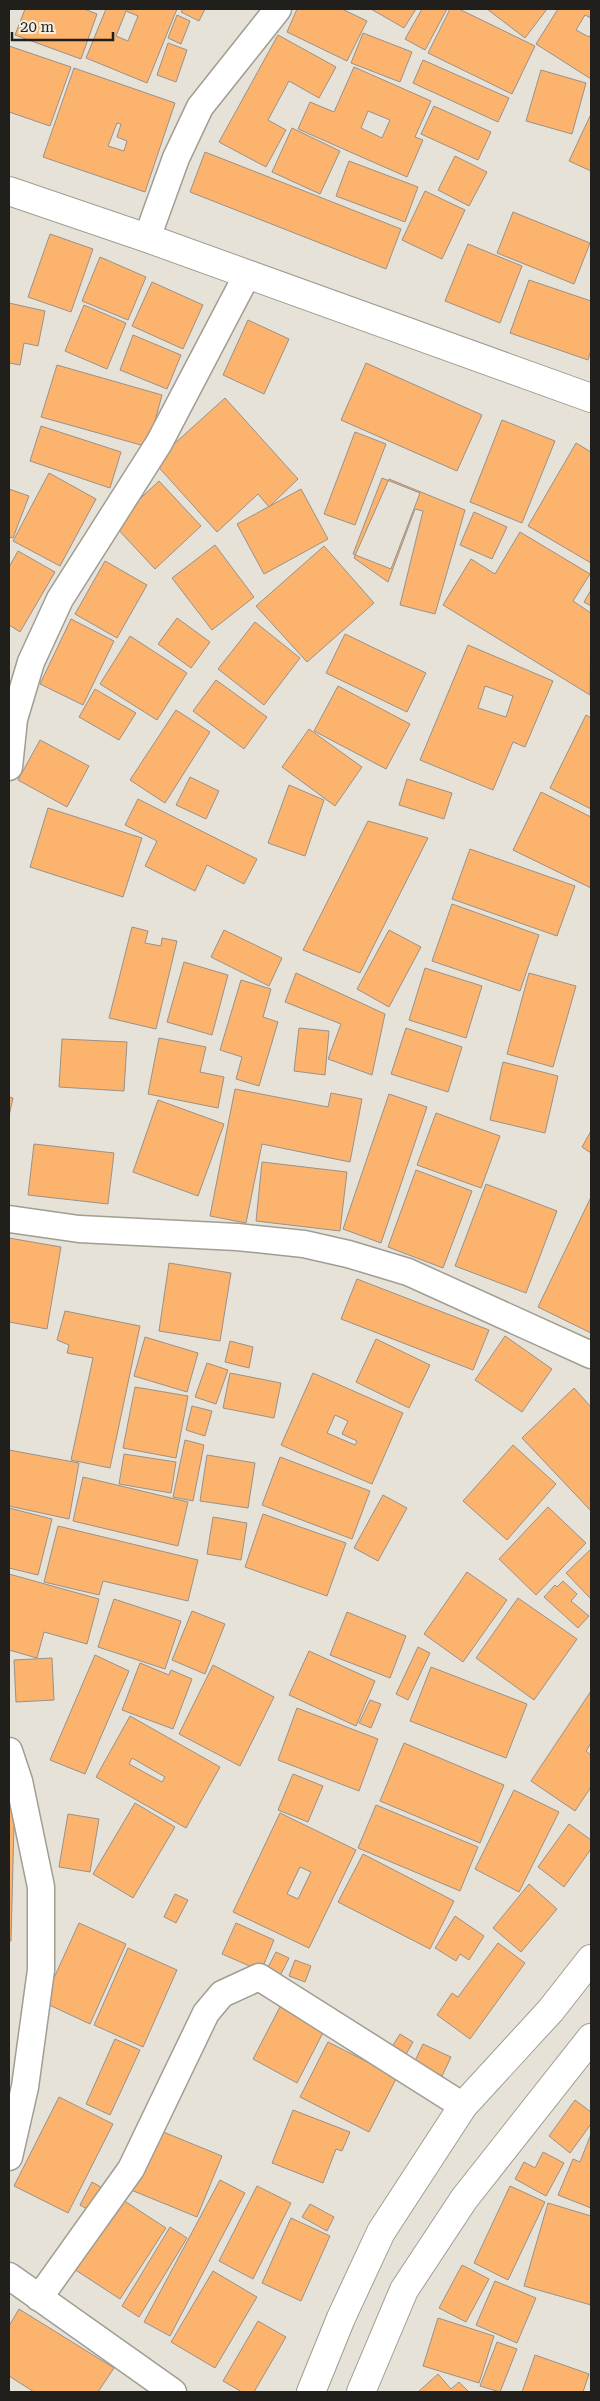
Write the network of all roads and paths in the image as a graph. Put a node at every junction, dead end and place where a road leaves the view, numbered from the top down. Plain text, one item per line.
1 (278, 9) edge
2 (9, 191) edge
3 (147, 238) junction
4 (247, 275) junction
5 (591, 398) edge
6 (9, 767) edge
7 (9, 1219) edge
8 (591, 1355) edge
9 (9, 1751) edge
10 (591, 1959) edge
11 (591, 2038) edge
12 (463, 2106) junction
13 (9, 2157) edge
14 (9, 2276) edge
15 (39, 2298) junction
16 (173, 2392) edge
17 (311, 2392) edge
18 (361, 2392) edge

1 - 3 street
2 - 3 main road
3 - 4 main road
4 - 5 main road
4 - 6 street
7 - 8 street
9 - 13 street
10 - 12 main road
11 - 18 main road
12 - 15 street
12 - 17 main road
14 - 15 street
15 - 16 street

